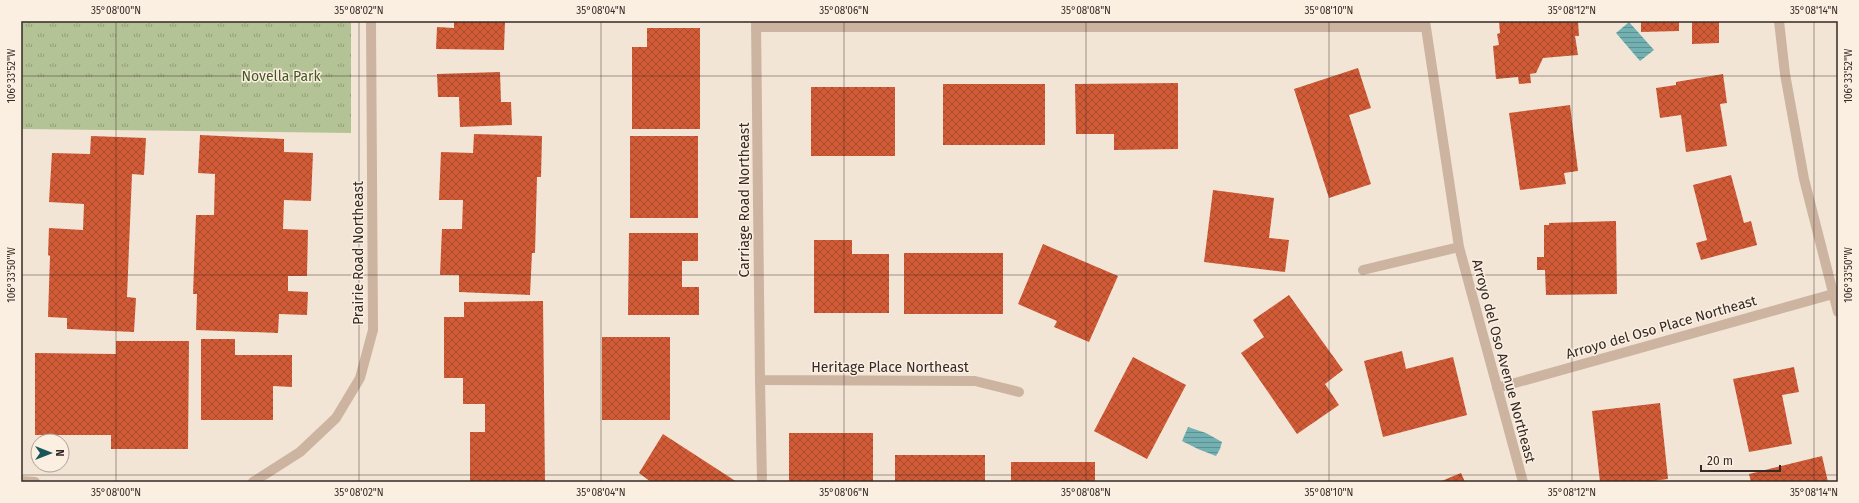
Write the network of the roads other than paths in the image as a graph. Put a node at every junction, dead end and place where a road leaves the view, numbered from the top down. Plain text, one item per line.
1 (371, 21) edge
2 (1779, 21) edge
3 (756, 24) edge
4 (1077, 24) edge
5 (1425, 24) edge
6 (1459, 247) junction
7 (1363, 270) dead end
8 (1833, 294) junction
9 (1838, 312) edge
10 (760, 380) junction
11 (1497, 388) junction
12 (1018, 392) dead end
13 (21, 481) edge
14 (35, 482) edge
15 (253, 482) edge
16 (762, 482) edge
17 (1523, 482) edge

1 - 15 street, Prairie Road Northeast
2 - 8 street
3 - 4 street
3 - 10 street, Carriage Road Northeast
4 - 5 street
5 - 6 street, Arroyo del Oso Avenue Northeast
6 - 7 street, Arroyo del Oso Avenue Northeast
6 - 11 street, Arroyo del Oso Avenue Northeast
8 - 9 street
8 - 11 street, Arroyo del Oso Place Northeast
10 - 12 street, Heritage Place Northeast
10 - 16 street, Carriage Road Northeast
11 - 17 street, Arroyo del Oso Avenue Northeast
13 - 14 street

